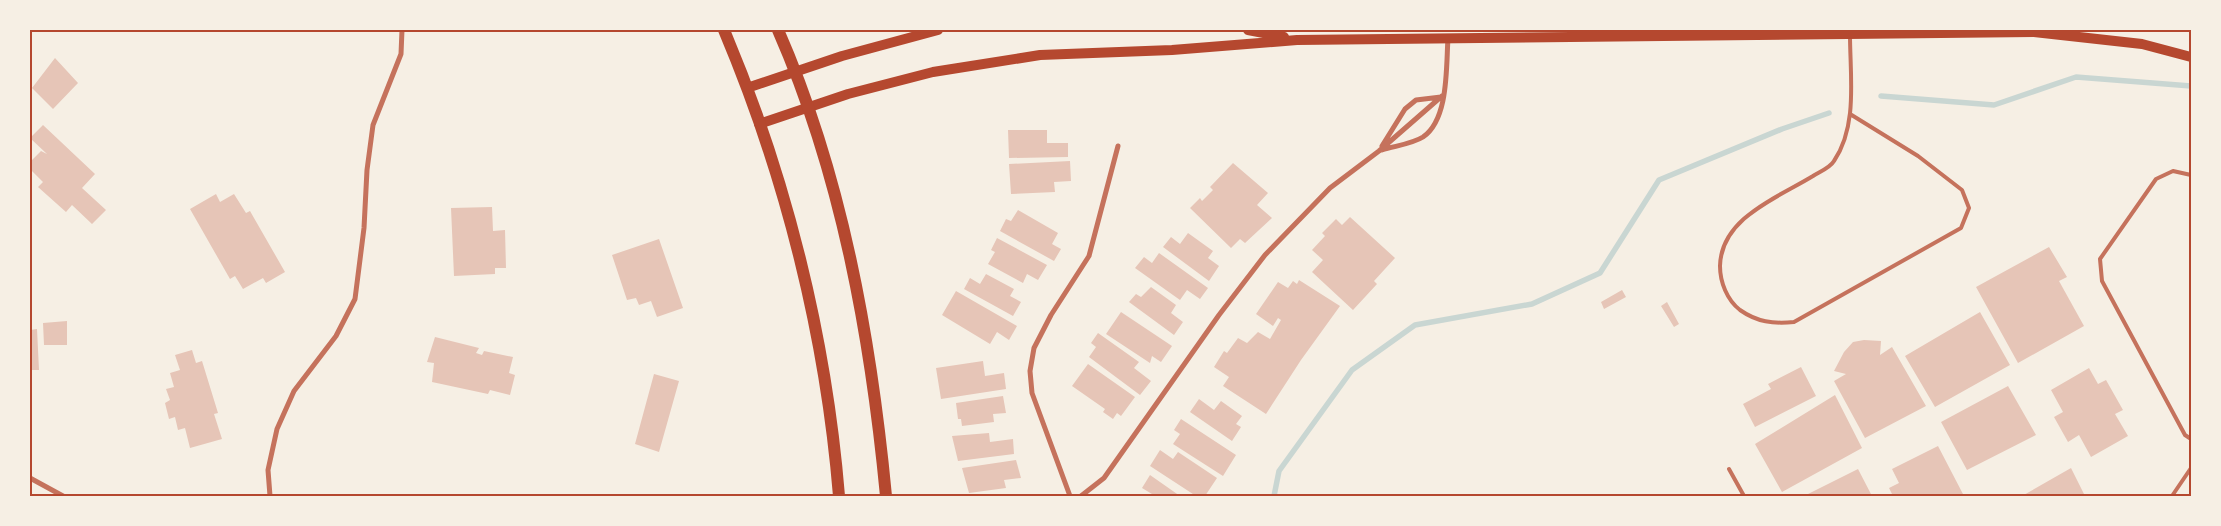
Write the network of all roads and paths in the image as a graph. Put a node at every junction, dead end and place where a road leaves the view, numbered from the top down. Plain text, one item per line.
1 (402, 30) edge
2 (724, 30) edge
3 (778, 30) edge
4 (938, 30) edge
5 (1248, 30) edge
6 (1850, 31) edge
7 (1448, 33) edge
8 (1297, 40) junction
9 (2191, 57) edge
10 (794, 71) junction
11 (747, 88) junction
12 (1442, 96) junction
13 (807, 107) junction
14 (1850, 114) junction
15 (759, 124) junction
16 (1118, 146) dead end
17 (1379, 151) junction
18 (2191, 175) edge
19 (2191, 439) edge
20 (2191, 468) edge
21 (1729, 469) dead end
22 (30, 478) edge
23 (63, 496) edge
24 (270, 496) edge
25 (839, 496) edge
26 (886, 496) edge
27 (1070, 496) edge
28 (1081, 496) edge
29 (1744, 496) edge
30 (2172, 496) edge

1 - 24 street
2 - 11 main road
3 - 10 main road
4 - 10 main road
5 - 8 main road
6 - 7 main road
6 - 9 main road
6 - 14 lane
7 - 8 main road
7 - 12 street
8 - 13 main road
10 - 11 main road
10 - 13 main road
11 - 15 main road
12 - 17 street
12 - 17 street
12 - 17 street
13 - 15 main road
13 - 26 main road
14 - 14 lane
15 - 25 main road
16 - 27 street
17 - 28 street
18 - 19 lane
20 - 30 lane
21 - 29 lane
22 - 23 street

